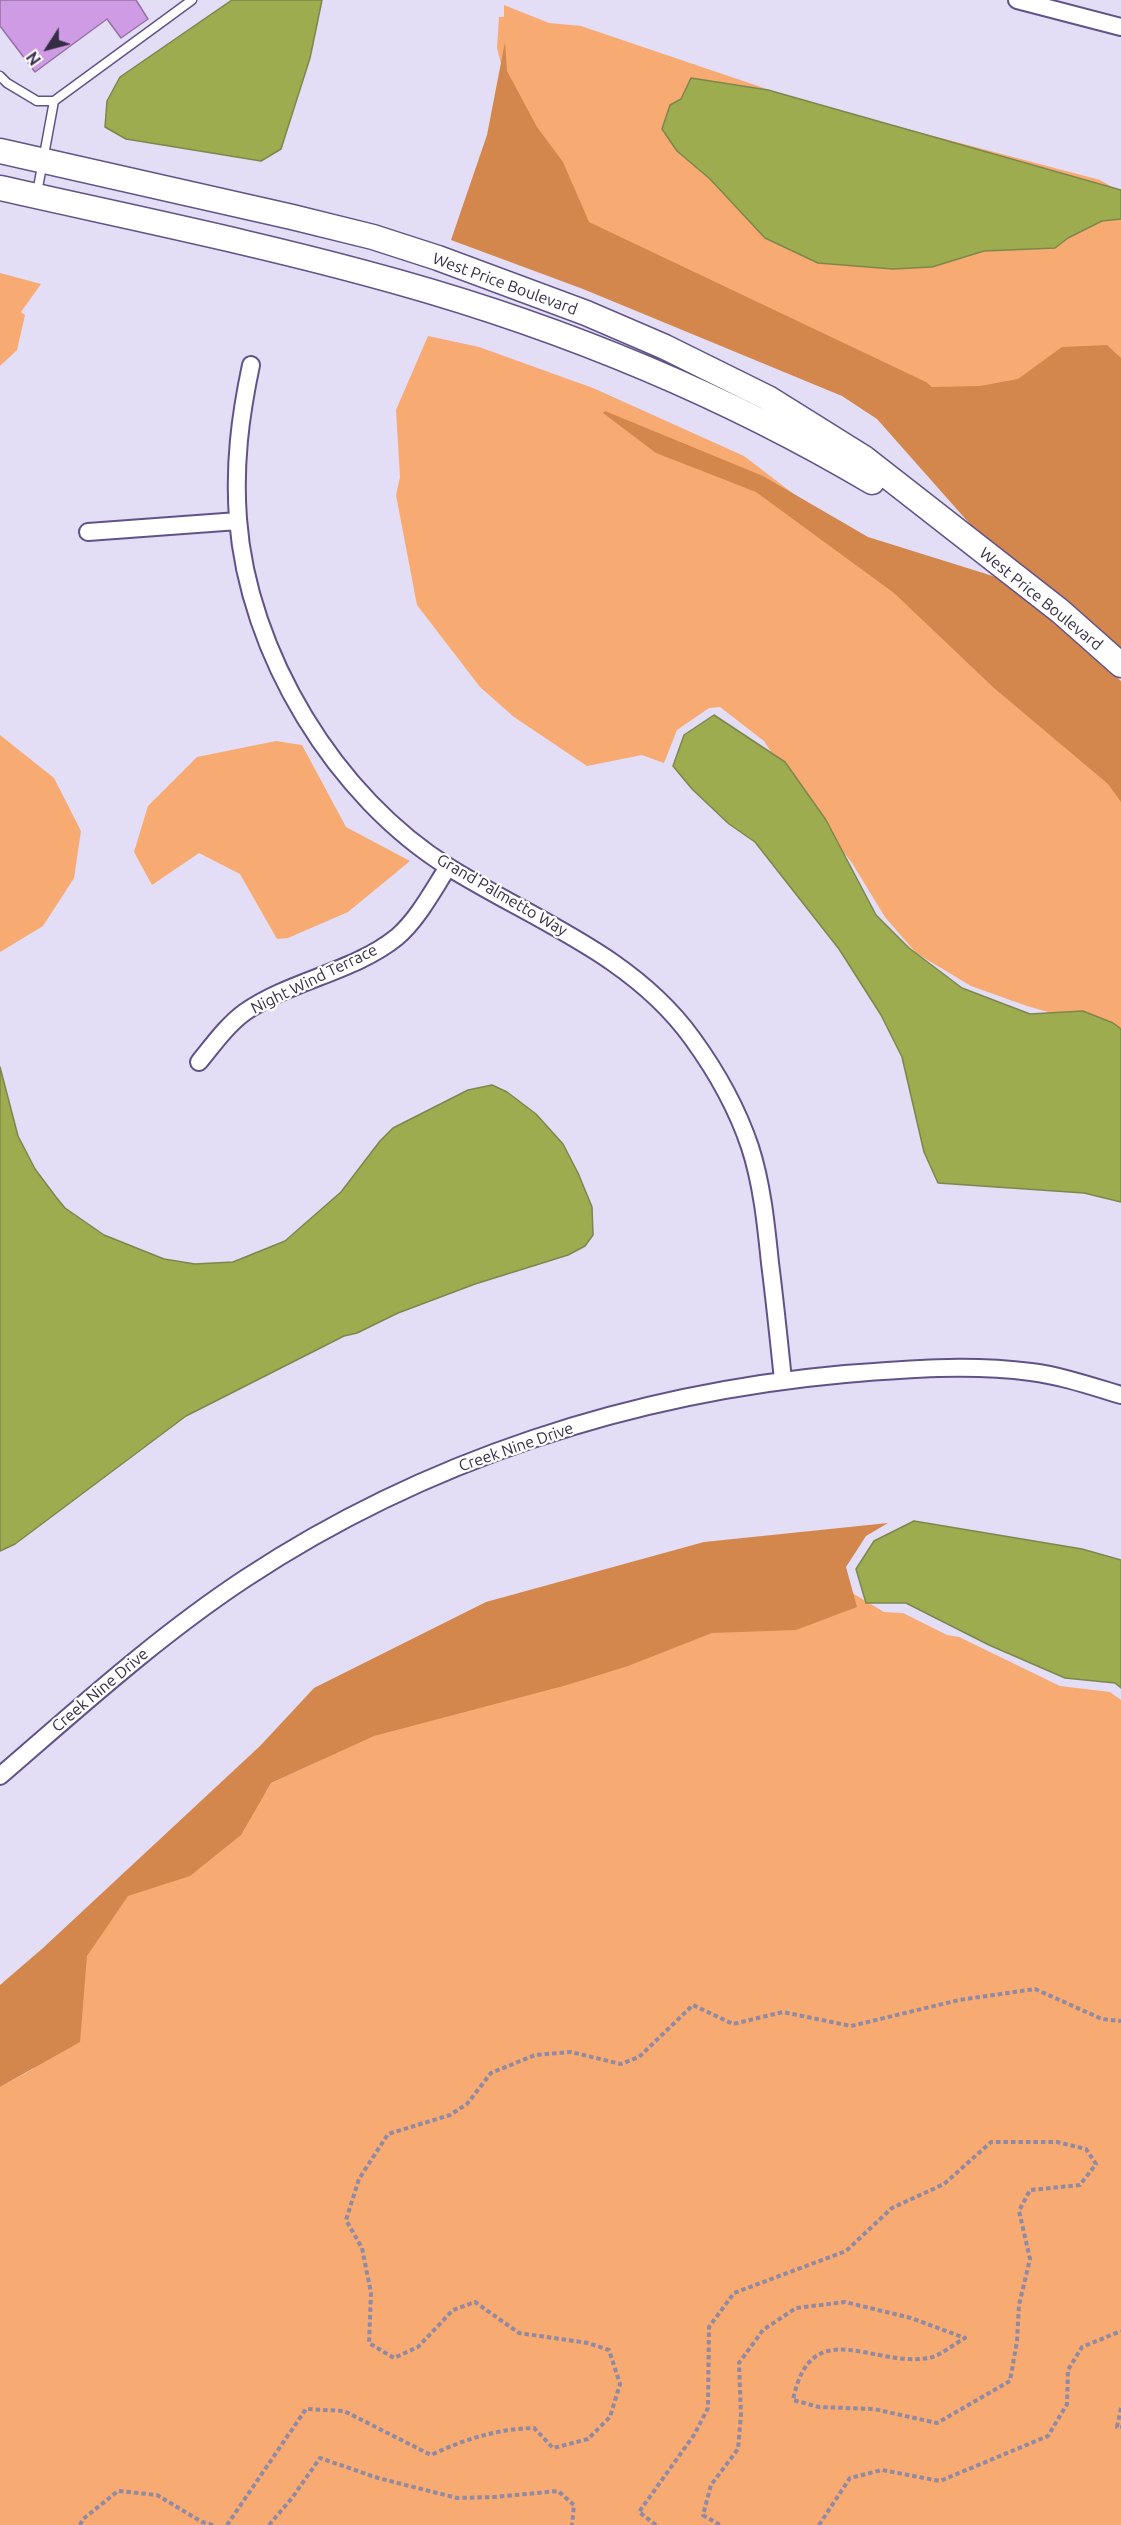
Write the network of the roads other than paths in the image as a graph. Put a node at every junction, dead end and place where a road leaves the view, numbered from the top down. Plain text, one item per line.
1 (192, 0) edge
2 (1017, 0) edge
3 (1121, 27) edge
4 (0, 76) edge
5 (54, 101) junction
6 (0, 151) edge
7 (43, 160) junction
8 (0, 188) edge
9 (37, 196) junction
10 (251, 365) dead end
11 (238, 521) junction
12 (88, 532) dead end
13 (961, 534) junction
14 (1121, 665) edge
15 (448, 867) junction
16 (199, 1062) dead end
17 (783, 1380) junction
18 (1121, 1395) edge
19 (0, 1776) edge

1 - 5 lane
2 - 3 street
4 - 5 lane
5 - 7 lane
6 - 7 street, West Price Boulevard
7 - 9 lane
7 - 13 street, West Price Boulevard
8 - 9 street, West Price Boulevard
9 - 13 street, West Price Boulevard
10 - 11 street, Grand Palmetto Way
11 - 12 street
11 - 15 street, Grand Palmetto Way
13 - 14 street, West Price Boulevard
15 - 16 street, Night Wind Terrace
15 - 17 street, Grand Palmetto Way
17 - 18 street, Creek Nine Drive
17 - 19 street, Creek Nine Drive

